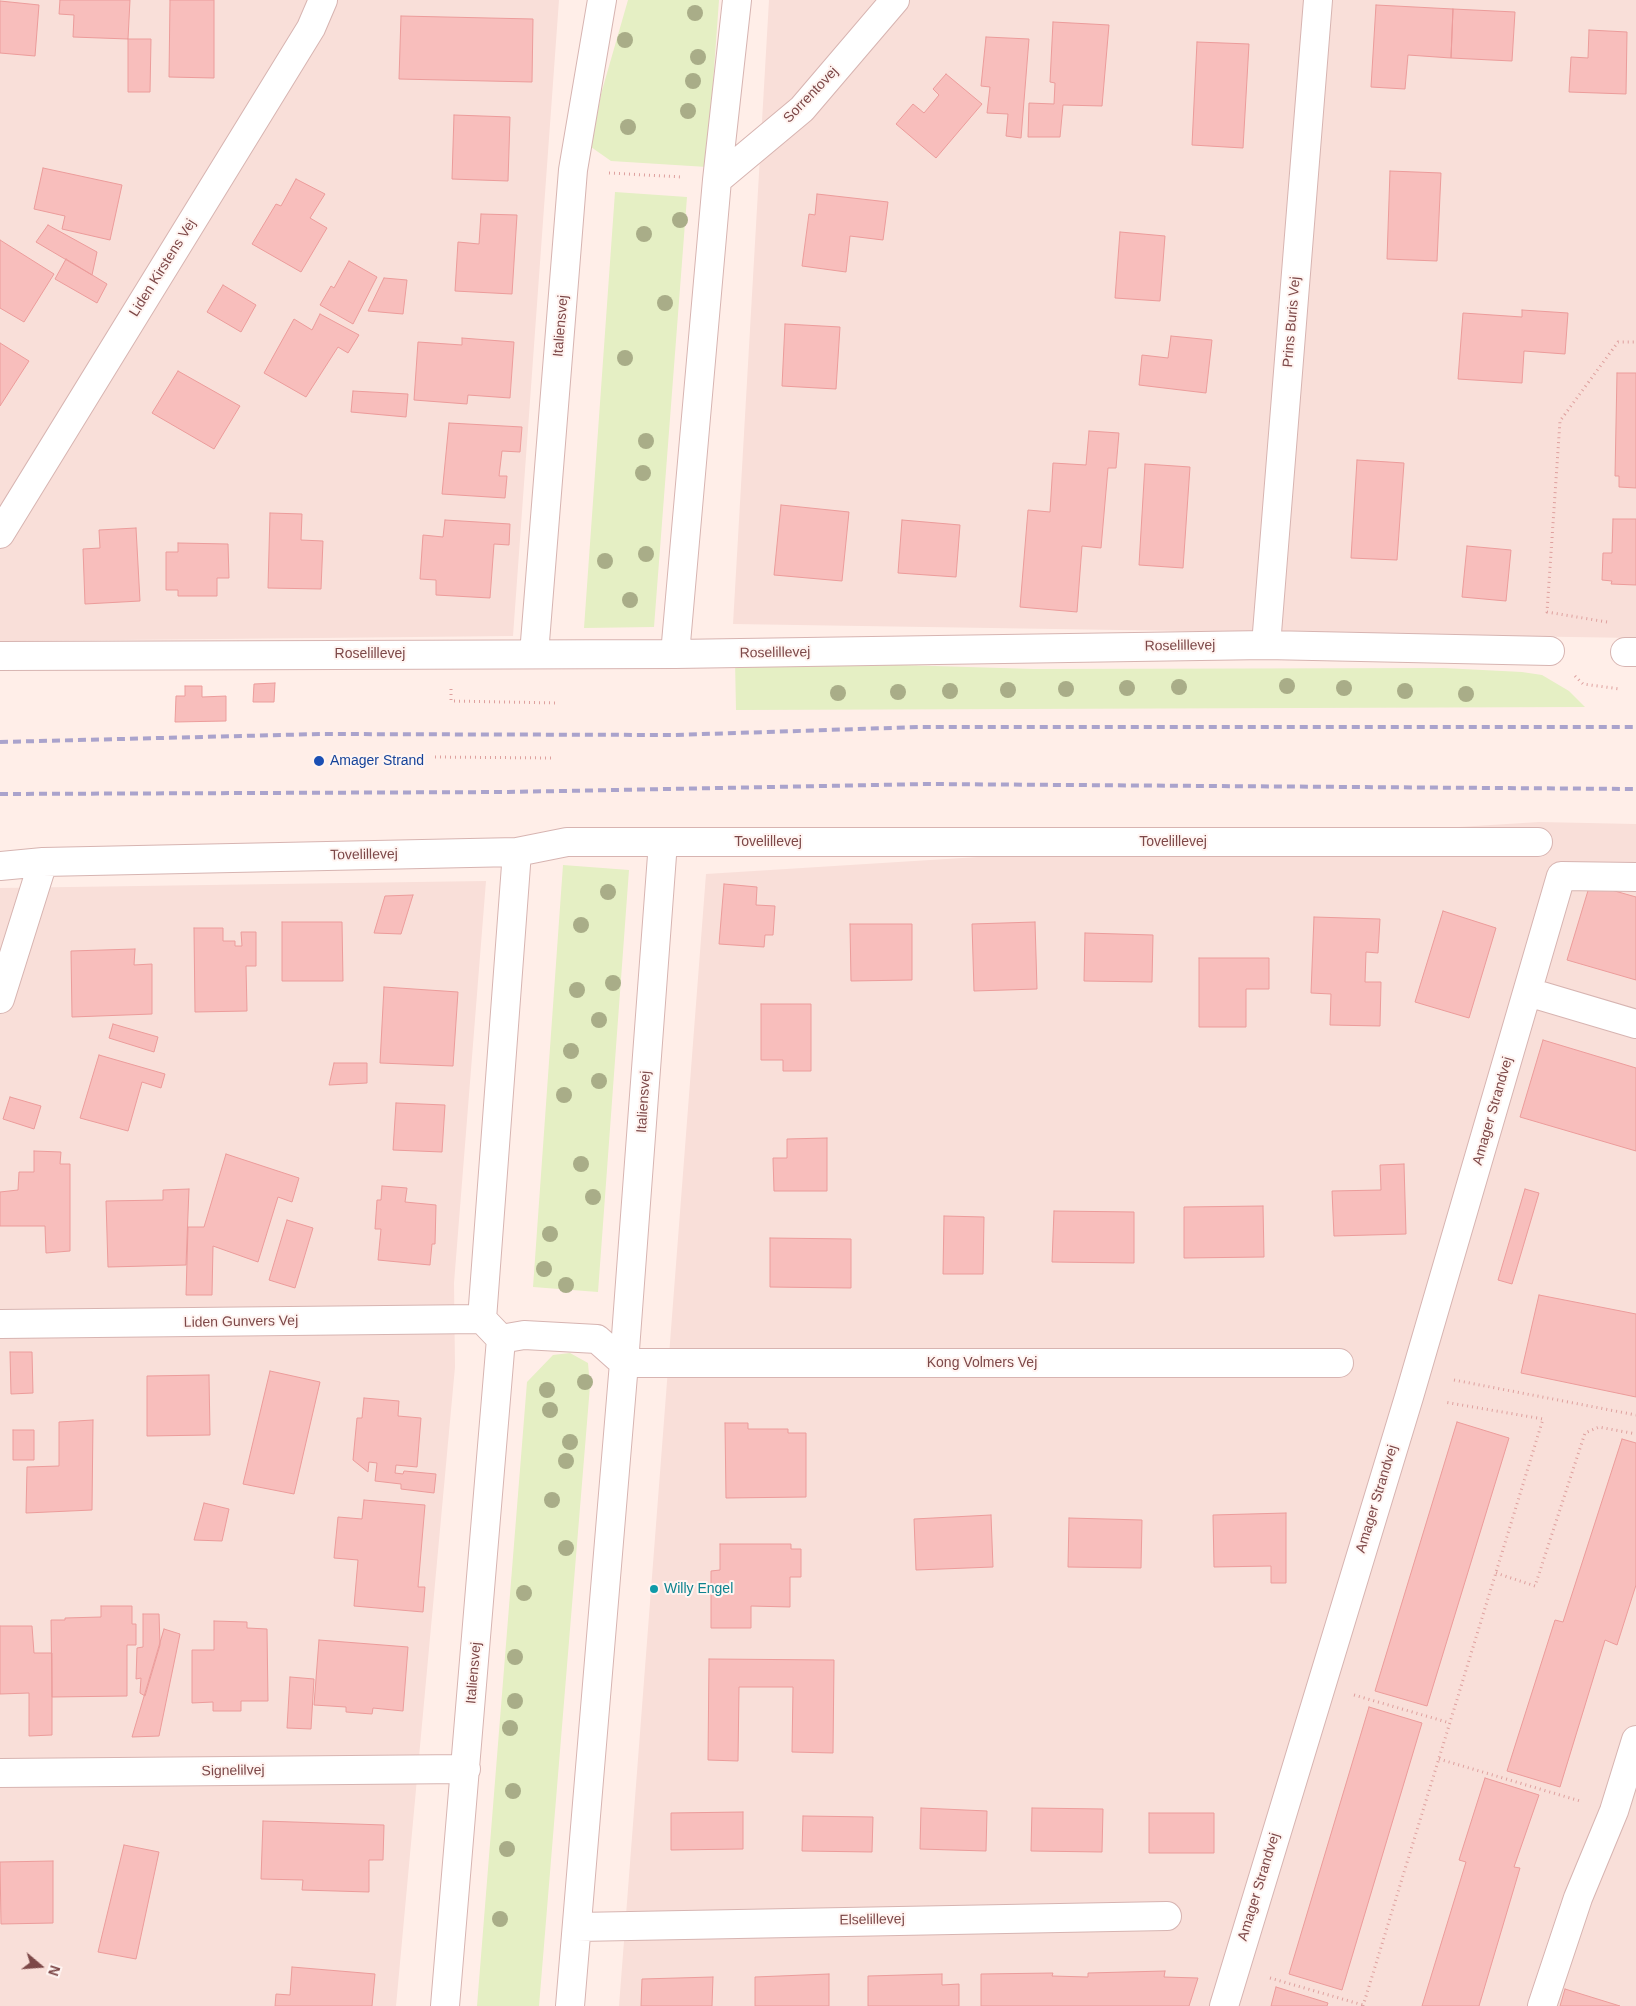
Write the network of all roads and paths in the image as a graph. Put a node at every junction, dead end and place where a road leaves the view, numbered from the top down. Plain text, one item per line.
1 (323, 0) edge
2 (602, 0) edge
3 (737, 0) edge
4 (895, 0) edge
5 (1318, 0) edge
6 (573, 170) junction
7 (717, 180) junction
8 (1636, 342) edge
9 (0, 534) edge
10 (1266, 645) junction
11 (1550, 651) joint
12 (1631, 652) edge
13 (534, 654) junction
14 (675, 654) junction
15 (0, 656) edge
16 (1626, 689) dead end
17 (451, 701) dead end
18 (559, 702) dead end
19 (435, 757) dead end
20 (554, 758) dead end
21 (664, 842) junction
22 (1538, 842) dead end
23 (517, 852) junction
24 (43, 862) junction
25 (0, 866) edge
26 (1636, 877) edge
27 (1528, 992) junction
28 (0, 999) edge
29 (1636, 1024) edge
30 (482, 1319) junction
31 (0, 1324) edge
32 (501, 1339) junction
33 (624, 1363) junction
34 (1339, 1363) dead end
35 (1454, 1380) dead end
36 (1409, 1397) junction
37 (1636, 1414) edge
38 (1636, 1434) edge
39 (1496, 1573) junction
40 (1320, 1685) junction
41 (1450, 1723) junction
42 (1636, 1740) edge
43 (1439, 1758) junction
44 (466, 1769) junction
45 (0, 1773) edge
46 (1614, 1812) junction
47 (1167, 1916) dead end
48 (577, 1927) junction
49 (1235, 1968) junction
50 (445, 2006) edge
51 (570, 2006) edge
52 (1224, 2006) edge
53 (1363, 2006) edge
54 (1542, 2006) edge

1 - 9 street, Liden Kirstens Vej
2 - 6 street, Italiensvej
3 - 7 street
4 - 7 street, Sorrentovej
5 - 10 street, Prins Buris Vej
6 - 7 path
6 - 13 street, Italiensvej
7 - 14 street
8 - 12 path
10 - 11 street, Roselillevej
10 - 14 street, Roselillevej
11 - 16 path
13 - 14 street, Roselillevej
13 - 15 street, Roselillevej
17 - 18 path
19 - 20 path
21 - 22 street, Tovelillevej
21 - 23 street, Tovelillevej
21 - 33 street, Italiensvej
23 - 24 street, Tovelillevej
23 - 30 street
24 - 25 street, Tovelillevej
24 - 28 street
26 - 27 street, Amager Strandvej
27 - 29 street
27 - 36 street, Amager Strandvej
30 - 31 street, Liden Gunvers Vej
30 - 32 street
32 - 33 street
32 - 44 street, Italiensvej
33 - 34 street, Kong Volmers Vej
33 - 48 street, Italiensvej
35 - 37 path
36 - 39 path
36 - 40 street, Amager Strandvej
38 - 39 path
39 - 41 path
40 - 41 path
40 - 49 street, Amager Strandvej
41 - 43 path
42 - 46 street
43 - 46 path
43 - 53 path
44 - 45 street, Signelilvej
44 - 50 street, Italiensvej
46 - 54 street
47 - 48 street, Elselillevej
48 - 51 street, Italiensvej
49 - 52 street, Amager Strandvej
49 - 53 path

